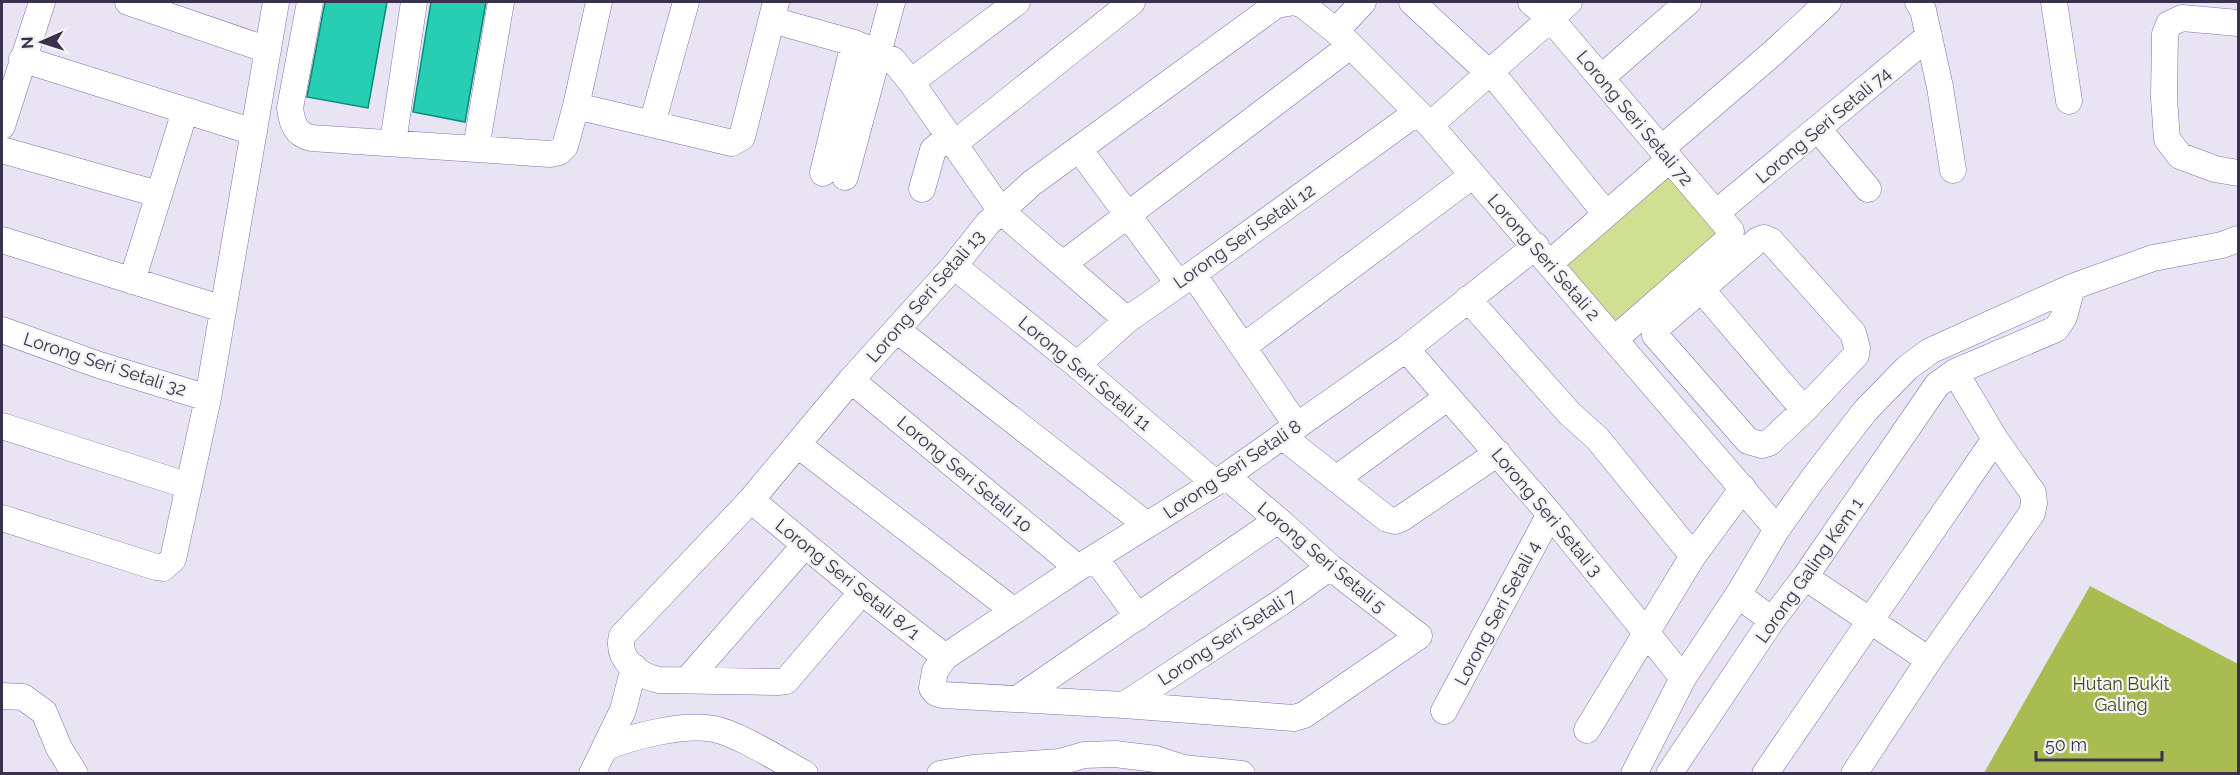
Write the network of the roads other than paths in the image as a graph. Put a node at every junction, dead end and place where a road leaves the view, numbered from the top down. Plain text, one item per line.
1 (42, 2) edge
2 (128, 2) edge
3 (276, 2) edge
4 (310, 2) edge
5 (414, 2) edge
6 (501, 2) edge
7 (599, 2) edge
8 (686, 2) edge
9 (892, 2) edge
10 (1017, 2) edge
11 (1132, 2) edge
12 (1295, 2) edge
13 (1363, 2) edge
14 (1412, 2) edge
15 (1531, 2) edge
16 (1688, 2) edge
17 (1828, 2) edge
18 (1918, 2) edge
19 (2054, 2) edge
20 (1559, 10) edge
21 (2177, 10) edge
22 (774, 11) edge
23 (2238, 23) edge
24 (1929, 36) junction
25 (1343, 39) junction
26 (854, 43) junction
27 (268, 50) junction
28 (878, 52) junction
29 (22, 59) junction
30 (1490, 71) junction
31 (1601, 78) junction
32 (911, 82) junction
33 (2069, 101) dead end
34 (576, 106) junction
35 (185, 111) junction
36 (1423, 119) junction
37 (652, 124) junction
38 (2, 126) edge
39 (1818, 129) junction
40 (254, 132) junction
41 (952, 140) junction
42 (393, 142) junction
43 (477, 148) junction
44 (1079, 148) junction
45 (2, 150) edge
46 (1666, 154) junction
47 (1953, 170) dead end
48 (2227, 171) edge
49 (1473, 175) junction
50 (2238, 184) edge
51 (922, 189) dead end
52 (1868, 189) dead end
53 (158, 195) junction
54 (1001, 211) junction
55 (1716, 213) junction
56 (1127, 214) junction
57 (1605, 214) junction
58 (2238, 225) edge
59 (2238, 239) edge
60 (2, 240) edge
61 (2198, 249) junction
62 (1543, 255) junction
63 (1063, 264) junction
64 (954, 266) junction
65 (1185, 278) junction
66 (132, 281) junction
67 (2072, 287) junction
68 (1701, 289) junction
69 (1468, 299) junction
70 (224, 309) junction
71 (1127, 320) junction
72 (2, 330) edge
73 (897, 330) junction
74 (1615, 339) junction
75 (1243, 347) junction
76 (1406, 349) junction
77 (1077, 365) junction
78 (1688, 372) junction
79 (1955, 372) junction
80 (851, 380) junction
81 (1663, 395) junction
82 (1448, 397) junction
83 (208, 398) junction
84 (1804, 410) junction
85 (2, 426) edge
86 (1290, 431) junction
87 (1995, 439) junction
88 (798, 445) junction
89 (1498, 453) junction
90 (1220, 479) junction
91 (1336, 479) junction
92 (189, 486) junction
93 (1743, 488) junction
94 (751, 500) junction
95 (1550, 514) junction
96 (2, 518) edge
97 (1278, 520) junction
98 (1147, 525) junction
99 (1777, 529) junction
100 (805, 545) junction
101 (1693, 556) junction
102 (1086, 563) junction
103 (1330, 567) junction
104 (1805, 577) junction
105 (862, 592) junction
106 (1738, 595) junction
107 (1014, 611) junction
108 (1138, 617) junction
109 (1772, 620) junction
110 (1869, 621) junction
111 (1646, 632) junction
112 (945, 657) junction
113 (1929, 660) junction
114 (628, 662) junction
115 (1683, 678) junction
116 (687, 681) junction
117 (2, 696) edge
118 (1017, 699) junction
119 (1124, 705) junction
120 (1444, 711) dead end
121 (1587, 730) dead end
122 (606, 747) junction
123 (1057, 768) edge
124 (75, 774) edge
125 (592, 774) edge
126 (805, 774) edge
127 (940, 774) edge
128 (1242, 774) edge
129 (1634, 774) edge
130 (1669, 774) edge
131 (1764, 774) edge
132 (1854, 774) edge

1 - 29 street
2 - 27 street
3 - 27 street
4 - 42 street
5 - 42 street
6 - 43 street
7 - 34 street
8 - 37 street
9 - 28 street
10 - 32 street
11 - 41 street
12 - 25 street, Lorong Seri Setali 2
12 - 44 street, Lorong Seri Setali 13
13 - 25 street
14 - 30 street
15 - 20 street, Lorong Seri Setali 72
16 - 31 street
17 - 46 street, Lorong Seri Setali 8
18 - 24 street
19 - 33 street
20 - 30 street, Lorong Seri Setali 12
20 - 31 street, Lorong Seri Setali 72
21 - 23 street
21 - 48 street
22 - 26 street
22 - 37 street
24 - 39 street, Lorong Seri Setali 74
24 - 47 street
25 - 36 street, Lorong Seri Setali 2
25 - 56 street
26 - 28 street
26 - 28 street
27 - 40 street
28 - 32 street
29 - 35 street
29 - 38 street
30 - 36 street, Lorong Seri Setali 12
30 - 57 street
31 - 46 street, Lorong Seri Setali 72
32 - 41 street
34 - 37 street
34 - 43 street
35 - 40 street
35 - 53 street
36 - 49 street, Lorong Seri Setali 2
36 - 65 street, Lorong Seri Setali 12
39 - 52 street
39 - 55 street, Lorong Seri Setali 74
40 - 70 street
41 - 51 street
41 - 54 street
42 - 43 street
44 - 54 street, Lorong Seri Setali 13
44 - 56 street
45 - 53 street
46 - 55 street, Lorong Seri Setali 72
46 - 57 street, Lorong Seri Setali 8
48 - 50 street
49 - 62 street, Lorong Seri Setali 2
49 - 75 street
53 - 66 street
54 - 63 street
54 - 64 street, Lorong Seri Setali 13
55 - 74 street, Lorong Seri Setali 72
56 - 63 street
56 - 65 street
57 - 62 street, Lorong Seri Setali 8
58 - 61 street
59 - 61 street
60 - 66 street
61 - 67 street
62 - 69 street, Lorong Seri Setali 8
62 - 74 street, Lorong Seri Setali 2
63 - 71 street
64 - 73 street, Lorong Seri Setali 13
64 - 77 street, Lorong Seri Setali 11
65 - 71 street, Lorong Seri Setali 12
65 - 75 street
66 - 70 street
67 - 79 street, Lorong Galing Kem 1
67 - 99 street
68 - 78 street
68 - 84 street
68 - 84 street
69 - 76 street, Lorong Seri Setali 8
69 - 101 street
70 - 83 street
71 - 77 street, Lorong Seri Setali 12
72 - 83 street, Lorong Seri Setali 32
73 - 80 street, Lorong Seri Setali 13
73 - 98 street
74 - 81 street, Lorong Seri Setali 2
75 - 86 street
76 - 82 street, Lorong Seri Setali 3
76 - 86 street, Lorong Seri Setali 8
77 - 90 street, Lorong Seri Setali 11
78 - 81 street
78 - 84 street
79 - 87 street
79 - 104 street, Lorong Galing Kem 1
80 - 88 street, Lorong Seri Setali 13
80 - 102 street, Lorong Seri Setali 10
81 - 93 street, Lorong Seri Setali 2
82 - 89 street, Lorong Seri Setali 3
82 - 91 street
83 - 92 street
85 - 92 street
86 - 90 street, Lorong Seri Setali 8
86 - 91 street
87 - 110 street
87 - 113 street
88 - 94 street, Lorong Seri Setali 13
88 - 107 street
89 - 91 street
89 - 95 street, Lorong Seri Setali 3
90 - 97 street, Lorong Seri Setali 5
90 - 98 street, Lorong Seri Setali 8
92 - 96 street
93 - 99 street, Lorong Seri Setali 2
93 - 101 street
94 - 100 street, Lorong Seri Setali 8/1
94 - 114 street, Lorong Seri Setali 13
95 - 111 street, Lorong Seri Setali 3
95 - 120 street, Lorong Seri Setali 4
97 - 103 street, Lorong Seri Setali 5
97 - 108 street
98 - 102 street, Lorong Seri Setali 8
99 - 106 street
100 - 105 street, Lorong Seri Setali 8/1
100 - 116 street
101 - 111 street
102 - 107 street, Lorong Seri Setali 8
102 - 108 street, Lorong Seri Setali 10
103 - 119 street, Lorong Seri Setali 7
103 - 119 street, Lorong Seri Setali 5
104 - 109 street, Lorong Galing Kem 1
104 - 110 street
105 - 112 street, Lorong Seri Setali 8/1
105 - 116 street
106 - 109 street
106 - 115 street
107 - 112 street, Lorong Seri Setali 8
108 - 118 street
109 - 130 street, Lorong Galing Kem 1
110 - 113 street
110 - 131 street
111 - 115 street, Lorong Seri Setali 3
111 - 121 street
112 - 118 street
113 - 132 street
114 - 116 street
114 - 122 street, Lorong Seri Setali 13
115 - 129 street
117 - 124 street
118 - 119 street
122 - 125 street, Lorong Seri Setali 13
122 - 126 street
123 - 127 street
123 - 128 street

